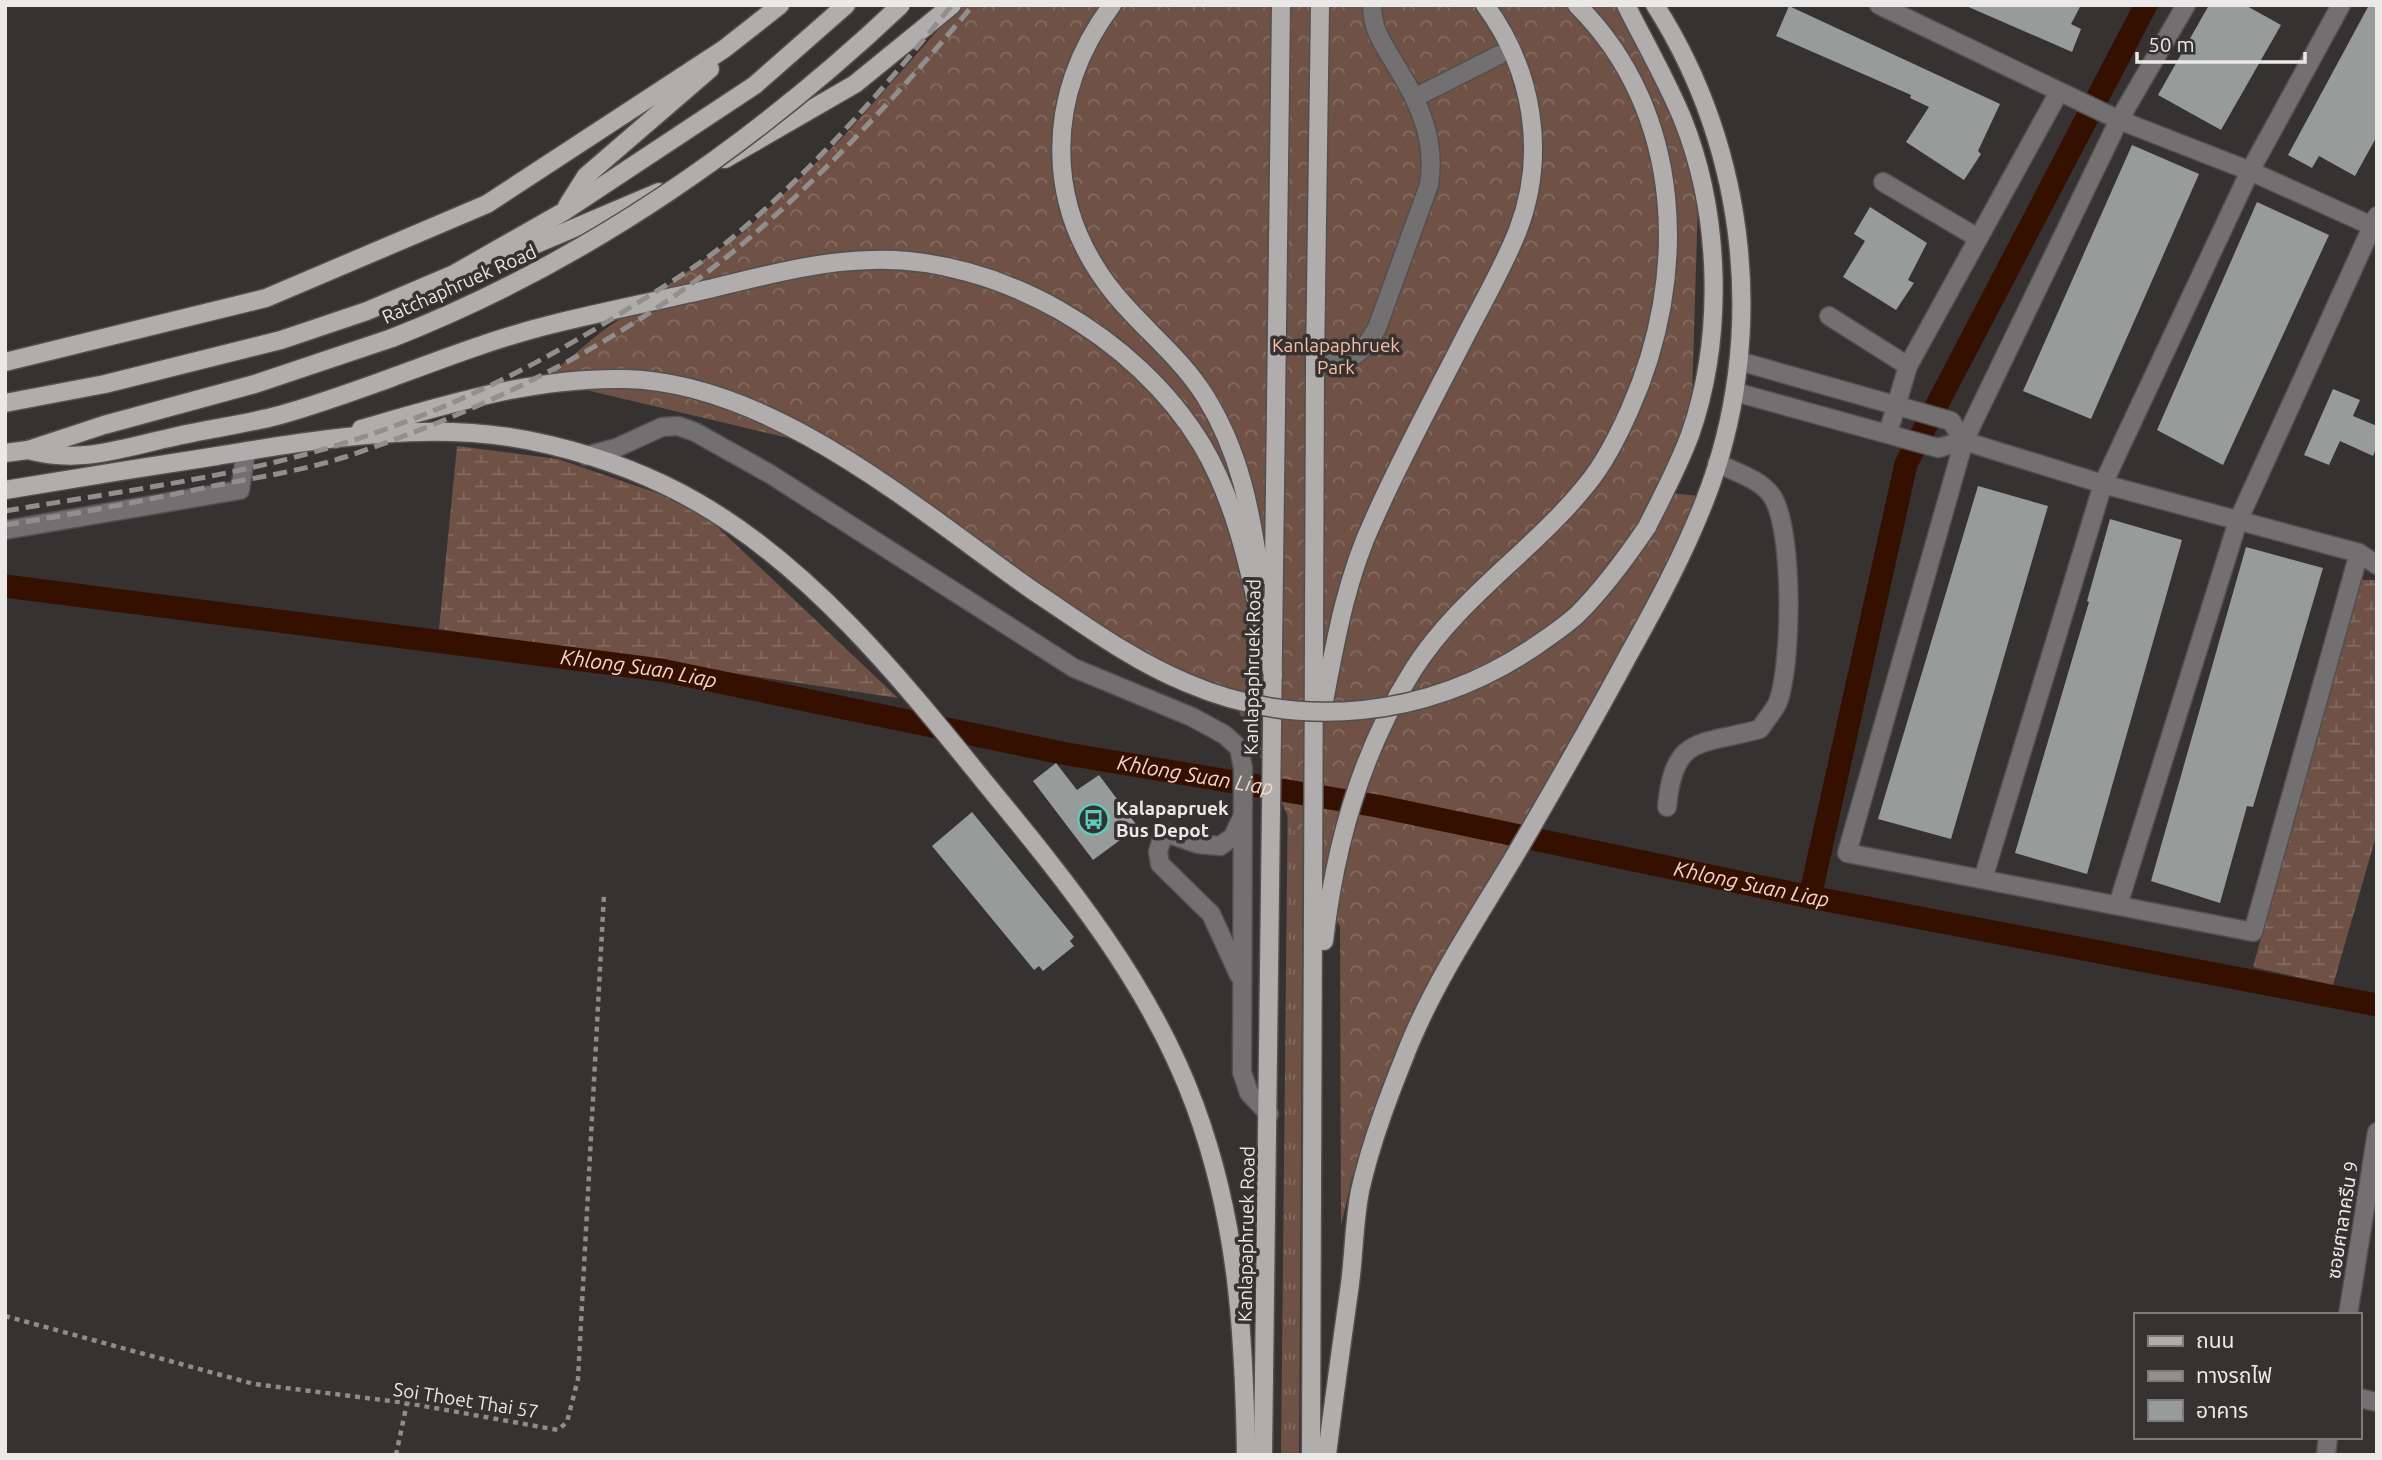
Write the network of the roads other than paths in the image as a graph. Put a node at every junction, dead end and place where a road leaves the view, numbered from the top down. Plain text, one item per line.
1 (780, 5) edge
2 (846, 5) edge
3 (901, 5) edge
4 (952, 5) edge
5 (1112, 5) edge
6 (1281, 5) edge
7 (1320, 5) edge
8 (1372, 5) edge
9 (1485, 5) edge
10 (1577, 5) edge
11 (1626, 5) edge
12 (1655, 5) edge
13 (1879, 5) edge
14 (2186, 5) edge
15 (2341, 5) edge
16 (724, 49) junction
17 (1499, 55) dead end
18 (2059, 92) junction
19 (1415, 98) junction
20 (2119, 120) junction
21 (2250, 171) junction
22 (1883, 181) dead end
23 (563, 212) junction
24 (2374, 221) edge
25 (1978, 238) junction
26 (454, 274) junction
27 (1829, 316) dead end
28 (1739, 360) junction
29 (5, 362) edge
30 (1315, 366) junction
31 (1908, 366) junction
32 (1735, 391) junction
33 (5, 403) edge
34 (1906, 407) junction
35 (1896, 436) junction
36 (333, 438) junction
37 (1964, 441) junction
38 (28, 450) junction
39 (246, 451) junction
40 (5, 453) edge
41 (586, 456) junction
42 (1717, 463) junction
43 (2103, 484) junction
44 (5, 490) edge
45 (2238, 521) junction
46 (5, 530) edge
47 (2359, 553) junction
48 (2377, 565) edge
49 (1273, 675) junction
50 (1315, 750) junction
51 (1243, 803) junction
52 (1667, 807) dead end
53 (1983, 879) junction
54 (2118, 905) junction
55 (1242, 985) junction
56 (1314, 1024) junction
57 (1269, 1114) junction
58 (2377, 1132) edge
59 (2348, 1313) edge
60 (1246, 1455) edge
61 (1263, 1455) edge
62 (1311, 1455) edge
63 (1327, 1455) edge

1 - 16 main road
2 - 23 main road, Ratchaphruek Road
3 - 38 main road, Ratchaphruek Road, bridge
4 - 26 main road
5 - 49 main road
6 - 49 main road, Kanlapaphruek Road
7 - 30 main road
8 - 19 street
9 - 50 main road
10 - 56 main road
11 - 36 main road, bridge
12 - 28 main road
13 - 18 street
14 - 20 street
15 - 21 street
16 - 23 main road
16 - 29 main road
17 - 19 street
18 - 20 street
18 - 25 street
19 - 30 street
20 - 21 street
20 - 37 street
21 - 24 street
21 - 43 street
22 - 25 street
23 - 26 main road, Ratchaphruek Road
24 - 45 street
25 - 31 street
26 - 33 main road, Ratchaphruek Road
27 - 31 street
28 - 32 main road
28 - 34 street
30 - 50 main road
31 - 34 street
32 - 35 street
32 - 42 main road
34 - 35 street
34 - 37 street
35 - 37 street
36 - 39 main road
36 - 41 main road
37 - 43 street
37 - 53 street
38 - 40 main road, Ratchaphruek Road
38 - 49 main road
39 - 44 main road
39 - 46 street
41 - 51 street
41 - 60 main road
42 - 52 street
42 - 63 main road
43 - 45 street
43 - 53 street
45 - 47 street
45 - 54 street
47 - 48 street
47 - 54 street
49 - 57 main road, Kanlapaphruek Road
50 - 56 main road
51 - 55 street
51 - 55 street
53 - 54 street
55 - 57 street
56 - 62 main road
57 - 61 main road, Kanlapaphruek Road
58 - 59 street, ซอยศาลาครืน 9

